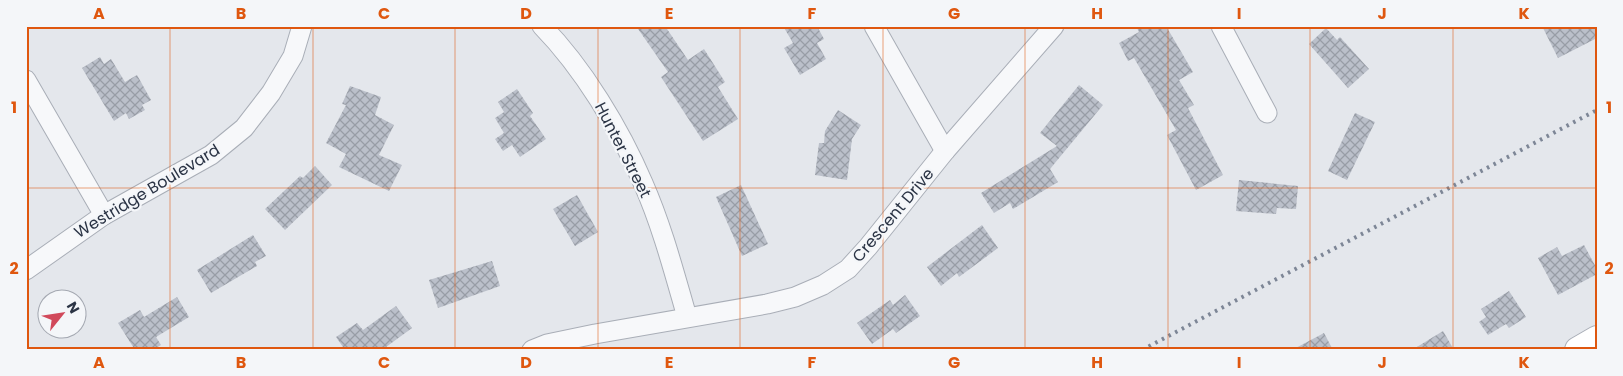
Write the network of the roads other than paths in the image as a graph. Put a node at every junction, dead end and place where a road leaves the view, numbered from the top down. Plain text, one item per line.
1 (302, 26) edge
2 (542, 26) edge
3 (874, 26) edge
4 (1054, 26) edge
5 (1221, 26) edge
6 (26, 80) edge
7 (1267, 113) dead end
8 (945, 151) junction
9 (104, 215) junction
10 (26, 270) edge
11 (687, 317) junction
12 (1597, 339) edge
13 (532, 350) edge
14 (1578, 350) edge

1 - 9 street, Westridge Boulevard
2 - 11 street, Hunter Street
3 - 8 street
4 - 8 street, Crescent Drive
5 - 7 street
6 - 9 street
8 - 11 street, Crescent Drive
9 - 10 street, Westridge Boulevard
11 - 13 street, Crescent Drive
12 - 14 street

